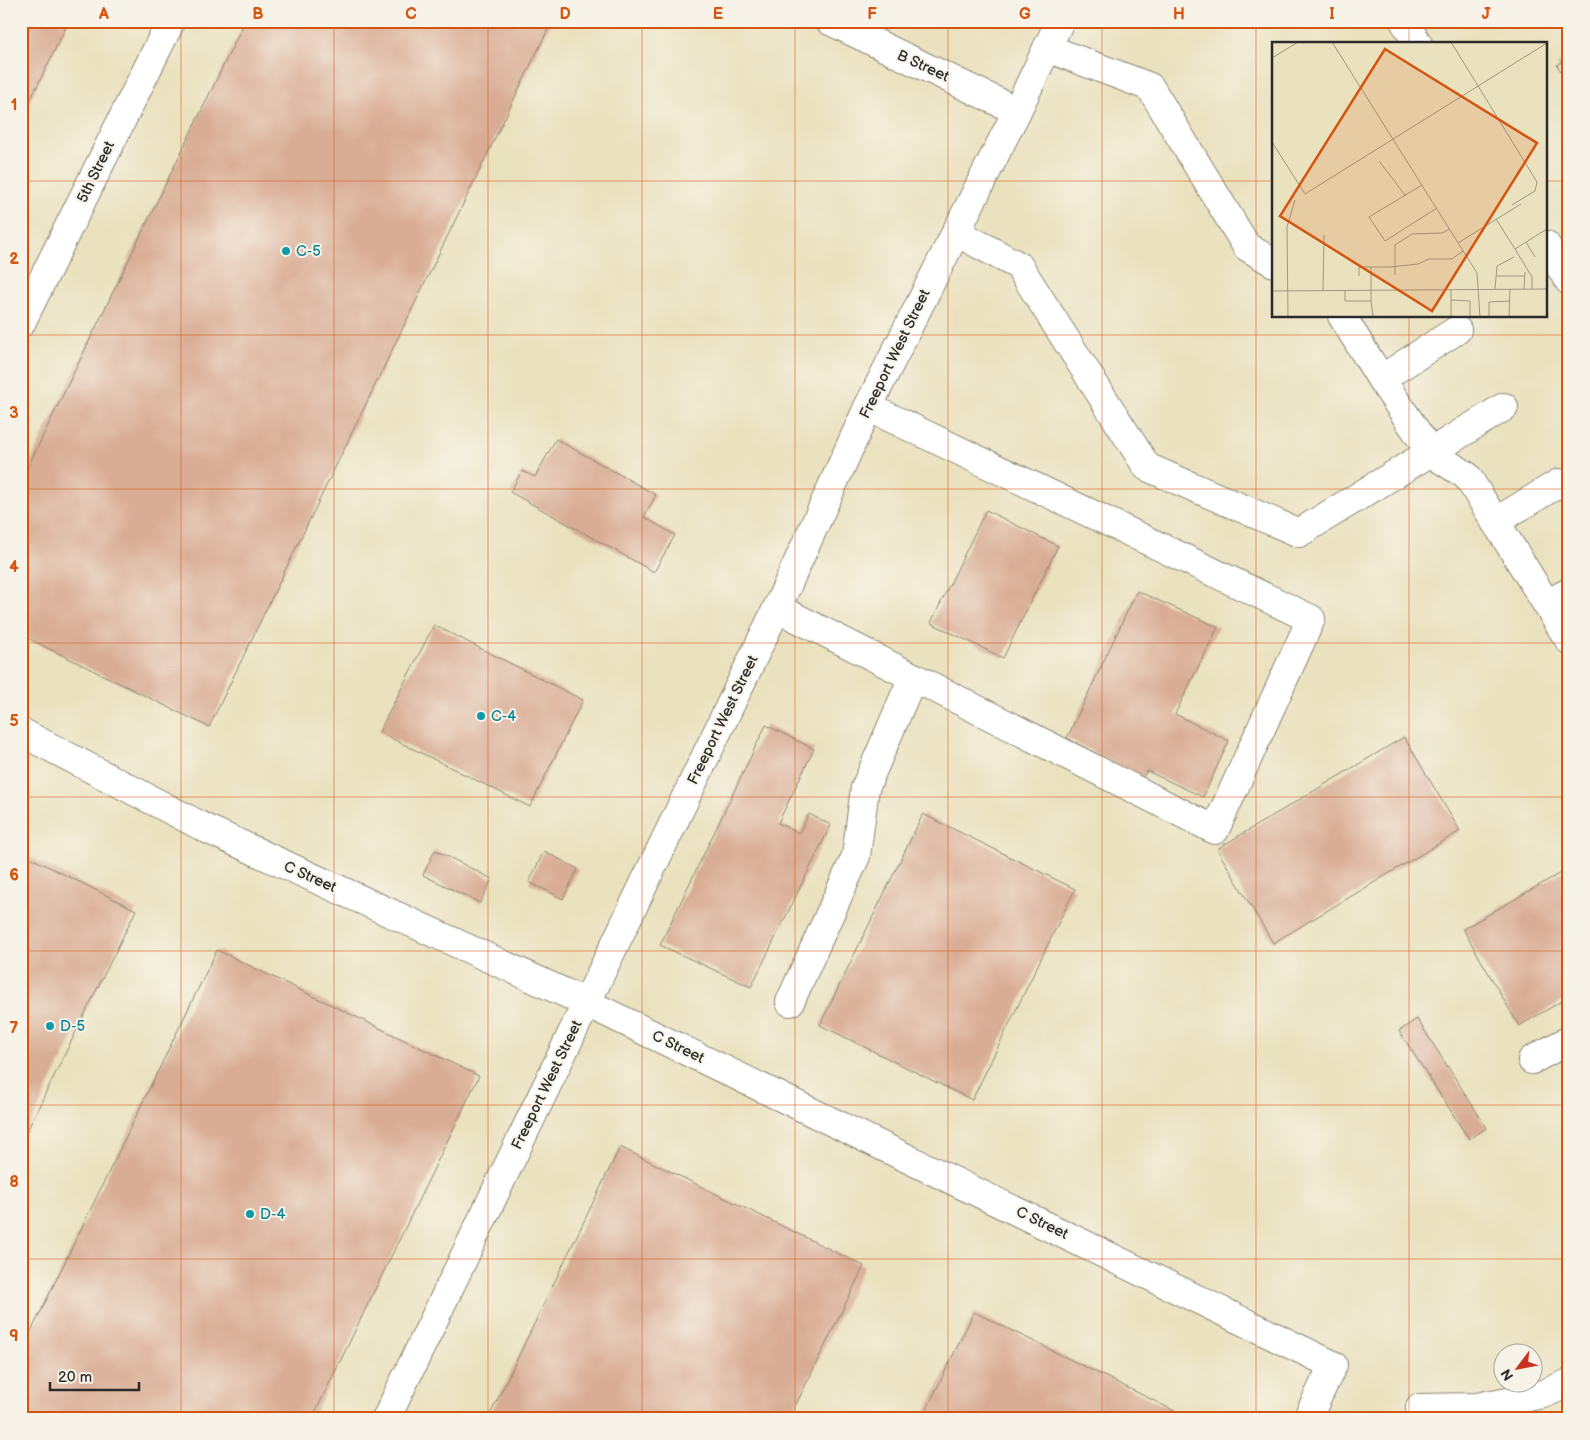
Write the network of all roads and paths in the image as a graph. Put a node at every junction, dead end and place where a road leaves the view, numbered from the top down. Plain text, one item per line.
1 (171, 21) edge
2 (830, 21) edge
3 (1060, 21) edge
4 (1404, 21) edge
5 (1417, 42) edge
6 (1047, 48) junction
7 (1017, 111) junction
8 (956, 232) junction
9 (1548, 248) edge
10 (1272, 262) edge
11 (1569, 281) edge
12 (1343, 318) edge
13 (21, 323) edge
14 (1457, 330) dead end
15 (1381, 379) junction
16 (868, 407) junction
17 (1504, 407) dead end
18 (1431, 453) junction
19 (1559, 483) dead end
20 (1495, 522) junction
21 (1558, 598) edge
22 (777, 608) junction
23 (1569, 640) edge
24 (913, 677) junction
25 (21, 732) edge
26 (790, 1002) dead end
27 (587, 1003) junction
28 (1569, 1040) edge
29 (1532, 1060) dead end
30 (1569, 1383) edge
31 (1420, 1408) dead end
32 (386, 1419) edge
33 (1307, 1419) edge

1 - 13 street, 5th Street
2 - 7 street, B Street
3 - 6 street, Freeport West Street
4 - 5 street
6 - 7 street, Freeport West Street
6 - 10 street
7 - 8 street, Freeport West Street
8 - 16 street, Freeport West Street
8 - 18 street
9 - 11 street
12 - 15 street
14 - 15 street
15 - 18 street
16 - 22 street, Freeport West Street
16 - 24 street
17 - 18 street
18 - 20 street
19 - 20 street
20 - 21 street
21 - 23 street
22 - 24 street
22 - 27 street, Freeport West Street
24 - 26 street
25 - 27 street, C Street
27 - 32 street, Freeport West Street
27 - 33 street, C Street
28 - 29 street
30 - 31 street

